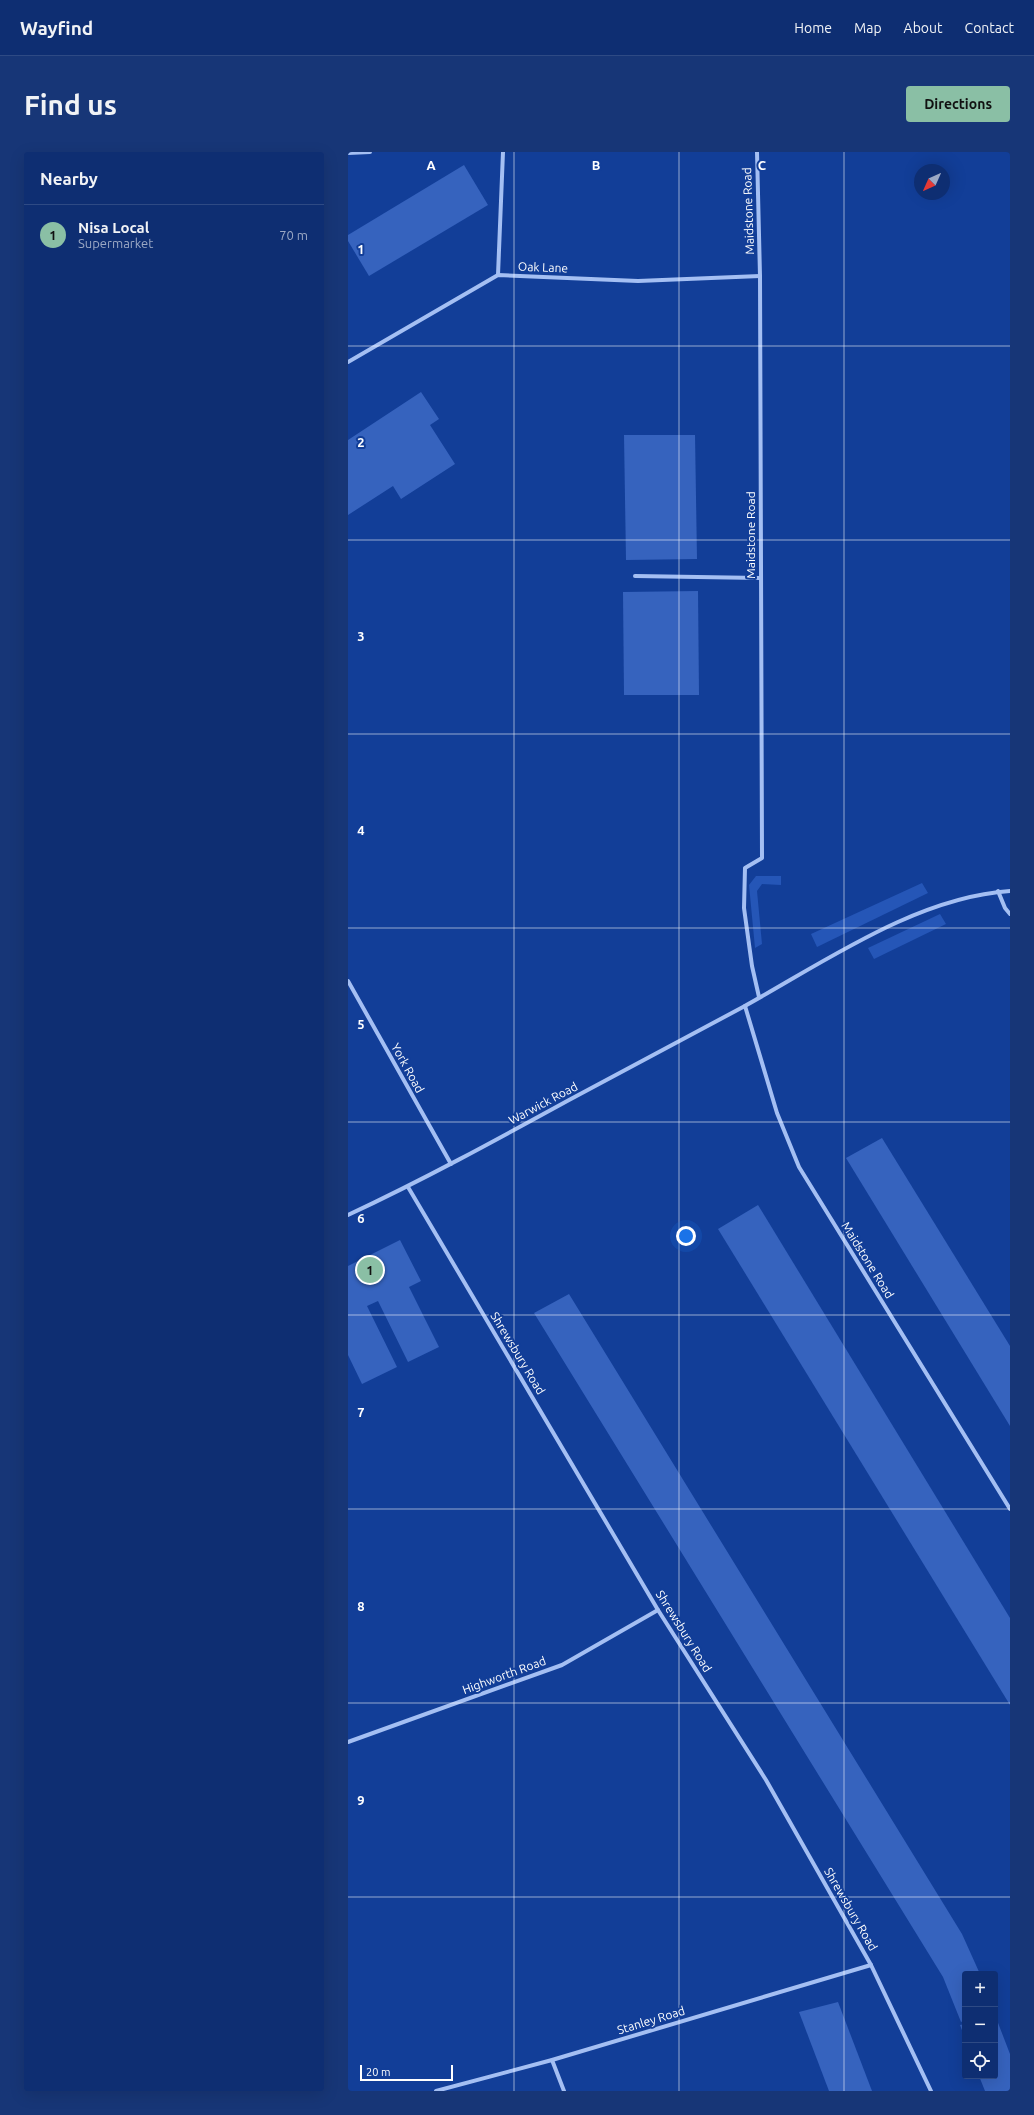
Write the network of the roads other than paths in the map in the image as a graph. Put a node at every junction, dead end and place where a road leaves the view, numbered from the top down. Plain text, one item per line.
1 (370, 152) edge
2 (503, 152) edge
3 (757, 152) edge
4 (348, 153) edge
5 (498, 276) junction
6 (760, 276) junction
7 (348, 362) edge
8 (635, 576) dead end
9 (760, 578) junction
10 (1010, 890) edge
11 (998, 891) junction
12 (1010, 914) edge
13 (348, 981) edge
14 (759, 997) junction
15 (745, 1006) junction
16 (451, 1164) junction
17 (408, 1187) junction
18 (348, 1215) edge
19 (1010, 1509) edge
20 (658, 1610) junction
21 (348, 1742) edge
22 (871, 1965) junction
23 (552, 2060) junction
24 (436, 2091) edge
25 (564, 2091) edge
26 (931, 2091) edge

1 - 4 street
2 - 5 street
3 - 6 street, Maidstone Road
5 - 6 street, Oak Lane
5 - 7 street
6 - 9 street, Maidstone Road
8 - 9 street
9 - 14 street, Maidstone Road
10 - 11 street
11 - 12 street
11 - 14 street, Warwick Road
13 - 16 street, York Road
14 - 15 street, Warwick Road
15 - 16 street, Warwick Road
15 - 19 street, Maidstone Road
16 - 17 street, Warwick Road
17 - 18 street, Warwick Road
17 - 20 street, Shrewsbury Road
20 - 21 street, Highworth Road
20 - 22 street, Shrewsbury Road
22 - 23 street, Stanley Road
22 - 26 street, Shrewsbury Road
23 - 24 street, Stanley Road
23 - 25 street

